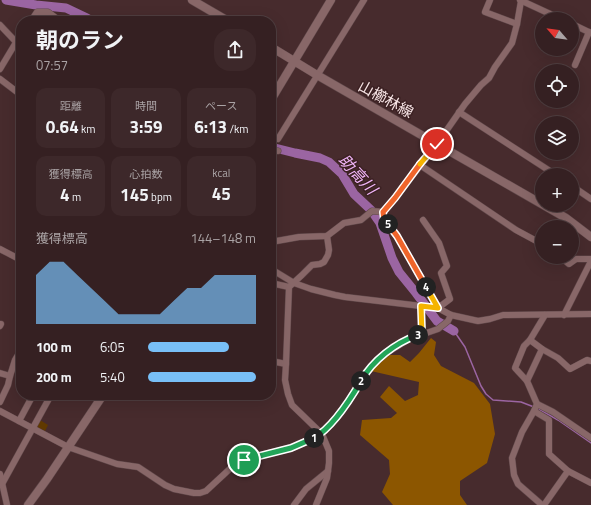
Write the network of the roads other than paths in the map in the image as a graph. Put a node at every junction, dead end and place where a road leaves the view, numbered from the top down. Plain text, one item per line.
1 (192, 0) edge
2 (331, 0) edge
3 (364, 0) edge
4 (490, 0) edge
5 (520, 0) edge
6 (546, 12) edge
7 (35, 16) edge
8 (51, 16) edge
9 (219, 16) edge
10 (517, 24) junction
11 (0, 25) edge
12 (579, 27) edge
13 (590, 32) edge
14 (16, 42) joint
15 (276, 50) edge
16 (294, 61) junction
17 (574, 64) edge
18 (0, 69) edge
19 (316, 76) junction
20 (0, 79) edge
21 (16, 90) edge
22 (276, 92) edge
23 (459, 112) junction
24 (278, 139) dead end
25 (437, 144) junction
26 (420, 165) junction
27 (545, 168) edge
28 (579, 191) edge
29 (591, 199) edge
30 (383, 212) junction
31 (423, 220) dead end
32 (327, 236) junction
33 (591, 237) edge
34 (535, 240) edge
35 (276, 241) edge
36 (0, 249) edge
37 (16, 257) edge
38 (579, 259) edge
39 (591, 260) edge
40 (276, 273) edge
41 (276, 284) edge
42 (291, 285) junction
43 (421, 306) junction
44 (438, 308) junction
45 (591, 314) edge
46 (451, 315) junction
47 (545, 315) junction
48 (564, 315) junction
49 (422, 334) junction
50 (530, 340) junction
51 (542, 349) junction
52 (16, 358) edge
53 (591, 361) edge
54 (276, 362) edge
55 (286, 364) junction
56 (0, 373) edge
57 (10, 376) junction
58 (527, 381) junction
59 (30, 400) edge
60 (48, 400) edge
61 (100, 400) edge
62 (0, 402) edge
63 (537, 404) junction
64 (0, 411) edge
65 (534, 411) junction
66 (19, 421) junction
67 (33, 429) junction
68 (322, 434) junction
69 (591, 438) edge
70 (68, 448) junction
71 (328, 471) junction
72 (568, 471) junction
73 (0, 474) edge
74 (591, 483) edge
75 (1, 484) edge
76 (7, 505) edge
77 (28, 505) edge
78 (294, 505) edge
79 (316, 505) edge
80 (543, 505) edge

1 - 9 main road
2 - 16 main road
3 - 19 street
4 - 10 street
5 - 6 street
5 - 10 street
7 - 8 street
10 - 23 street
11 - 14 street
12 - 13 street
13 - 17 street
14 - 18 street
15 - 16 main road, 山櫛林線
16 - 19 main road, 山櫛林線
16 - 22 main road
19 - 24 street
19 - 25 main road, 山櫛林線
20 - 21 street
23 - 25 street
23 - 27 street
25 - 26 street
25 - 33 main road, 山櫛林線
26 - 30 street
26 - 34 street
28 - 29 street
30 - 32 street
30 - 44 street
31 - 44 street
32 - 35 street
32 - 42 street
36 - 37 street
38 - 39 street
39 - 48 street
40 - 42 street
41 - 42 street
42 - 43 street
42 - 55 street
43 - 44 street
43 - 49 street
44 - 46 street
45 - 48 street
46 - 47 street
46 - 49 street
47 - 48 street
47 - 50 street
49 - 68 street
50 - 51 street
50 - 58 street
51 - 53 street
51 - 58 street
52 - 57 street
54 - 55 street
55 - 68 street
56 - 57 street
57 - 62 street
58 - 63 street
59 - 66 street
60 - 67 street
61 - 70 main road
63 - 65 street
63 - 69 street
64 - 66 street
65 - 72 street
65 - 80 street
66 - 67 street
67 - 70 street
67 - 75 street
68 - 70 street
68 - 71 street
70 - 77 main road
71 - 78 street
71 - 79 street
72 - 74 street
72 - 80 street
73 - 75 street
75 - 76 street

